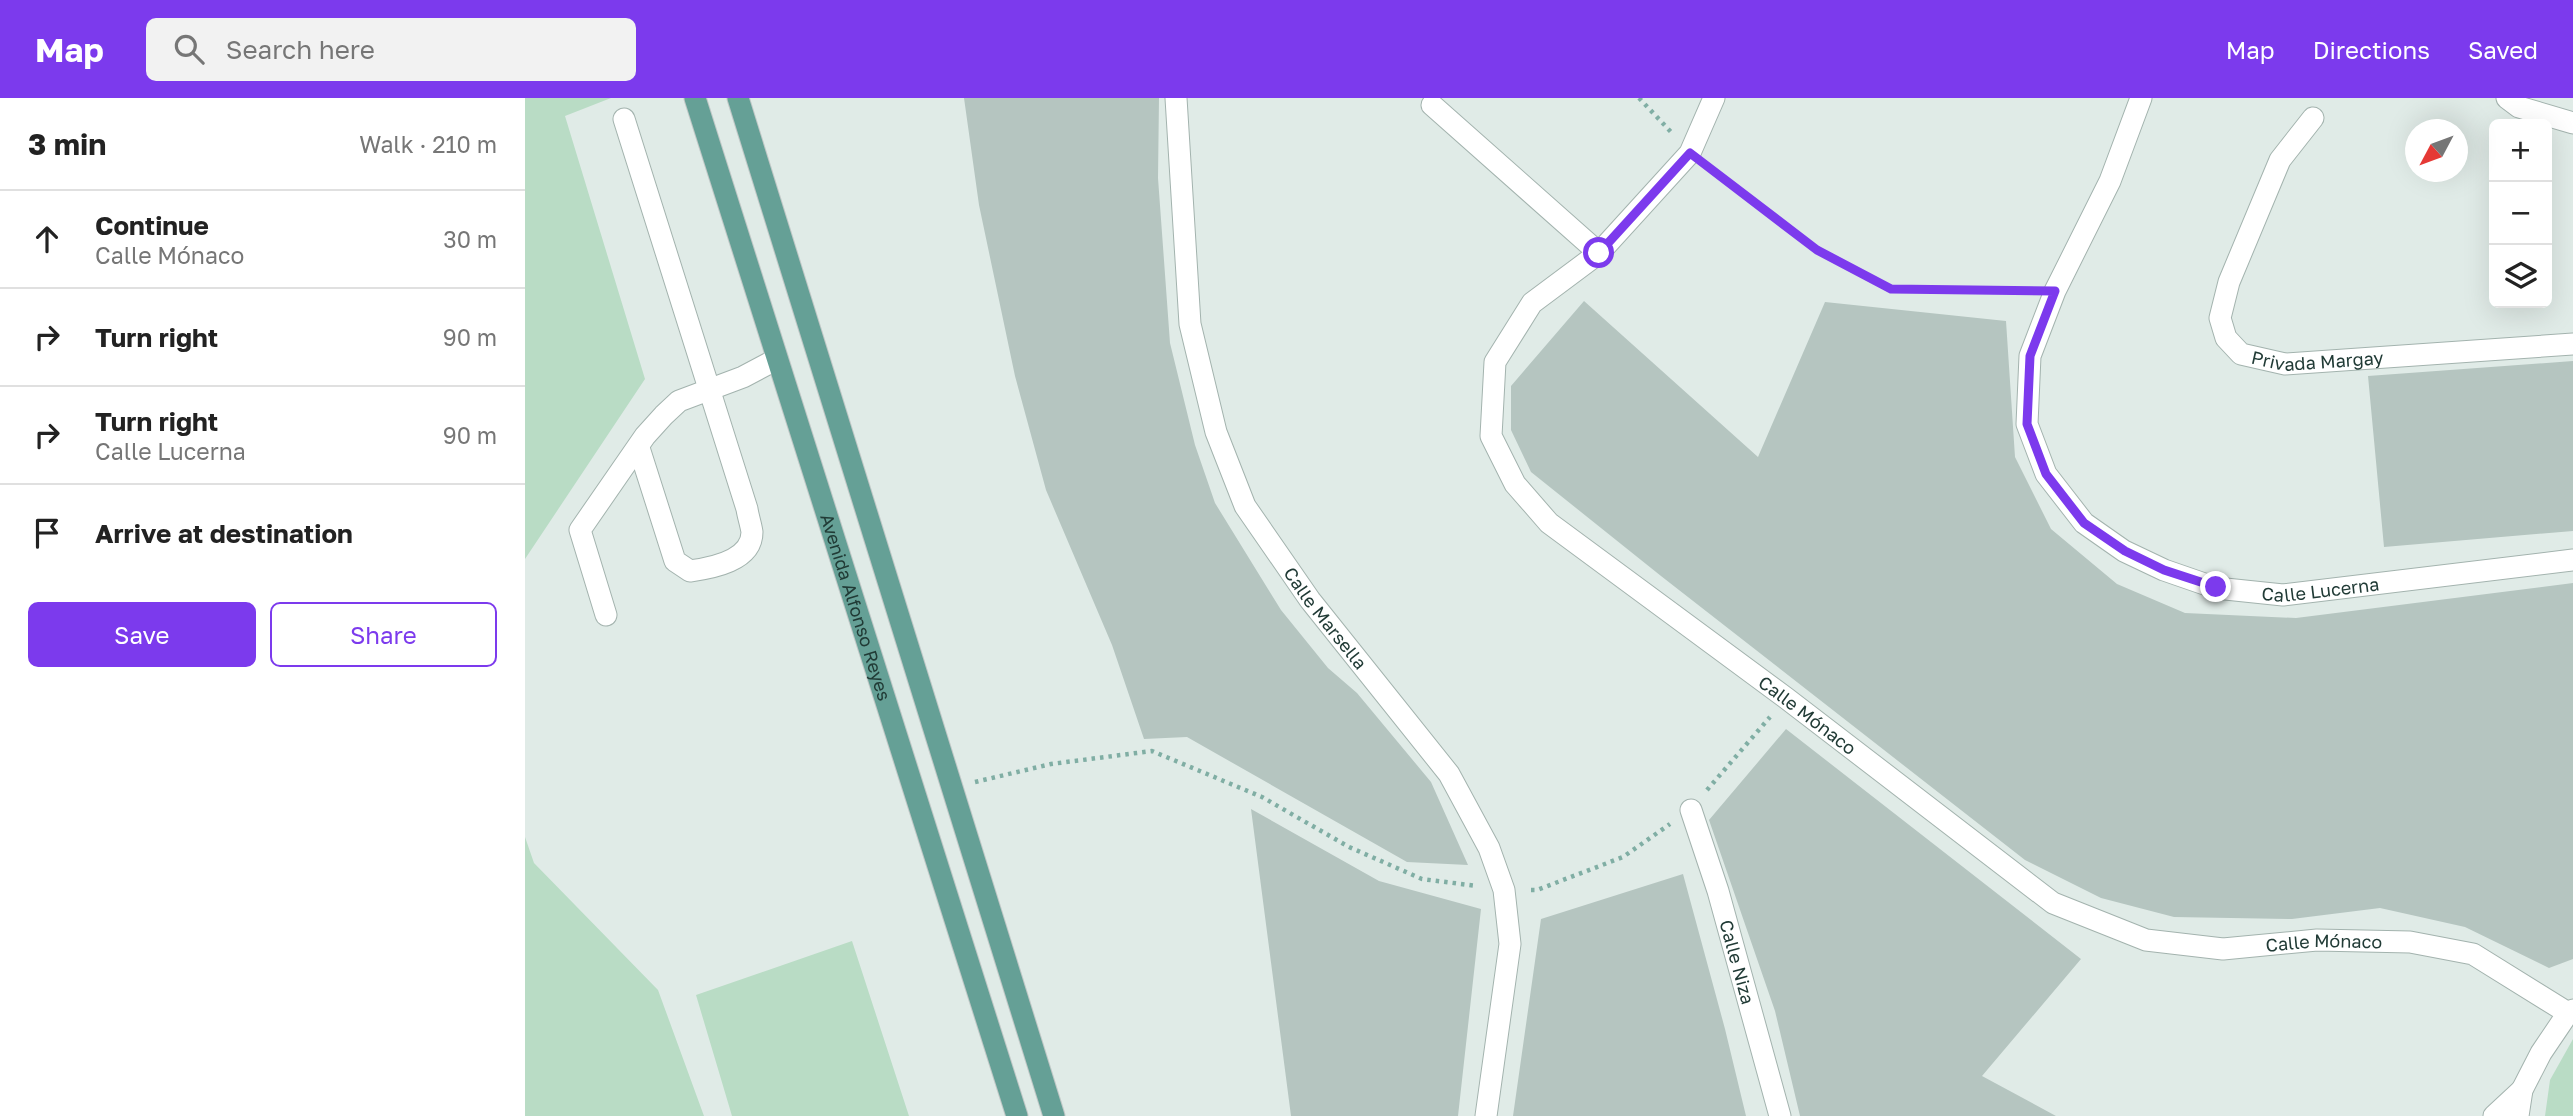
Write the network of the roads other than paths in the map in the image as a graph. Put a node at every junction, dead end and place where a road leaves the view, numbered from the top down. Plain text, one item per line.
1 (695, 98) edge
2 (738, 98) edge
3 (1177, 98) edge
4 (1714, 98) edge
5 (2141, 98) edge
6 (2507, 98) edge
7 (1433, 105) dead end
8 (2313, 118) dead end
9 (624, 119) dead end
10 (2573, 123) edge
11 (1599, 253) junction
12 (2573, 344) edge
13 (777, 359) junction
14 (708, 389) junction
15 (639, 448) junction
16 (2573, 560) edge
17 (606, 614) dead end
18 (1691, 810) road end
19 (2571, 1011) edge
20 (2522, 1090) junction
21 (1017, 1116) edge
22 (1054, 1116) edge
23 (1486, 1116) edge
24 (1780, 1116) edge
25 (2494, 1116) edge
26 (2518, 1116) edge

1 - 13 main road, Avenida Alfonso Reyes
2 - 22 main road
3 - 23 street, Calle Marsella
4 - 11 street, Calle Mónaco
5 - 16 street, Calle Lucerna
6 - 10 street
7 - 11 street
8 - 12 street, Privada Margay
9 - 14 street
11 - 19 street, Calle Mónaco
13 - 14 street
13 - 21 main road, Avenida Alfonso Reyes
14 - 15 street
14 - 15 street
15 - 17 street
18 - 24 street, Calle Niza
19 - 20 street
20 - 25 street
20 - 26 street

